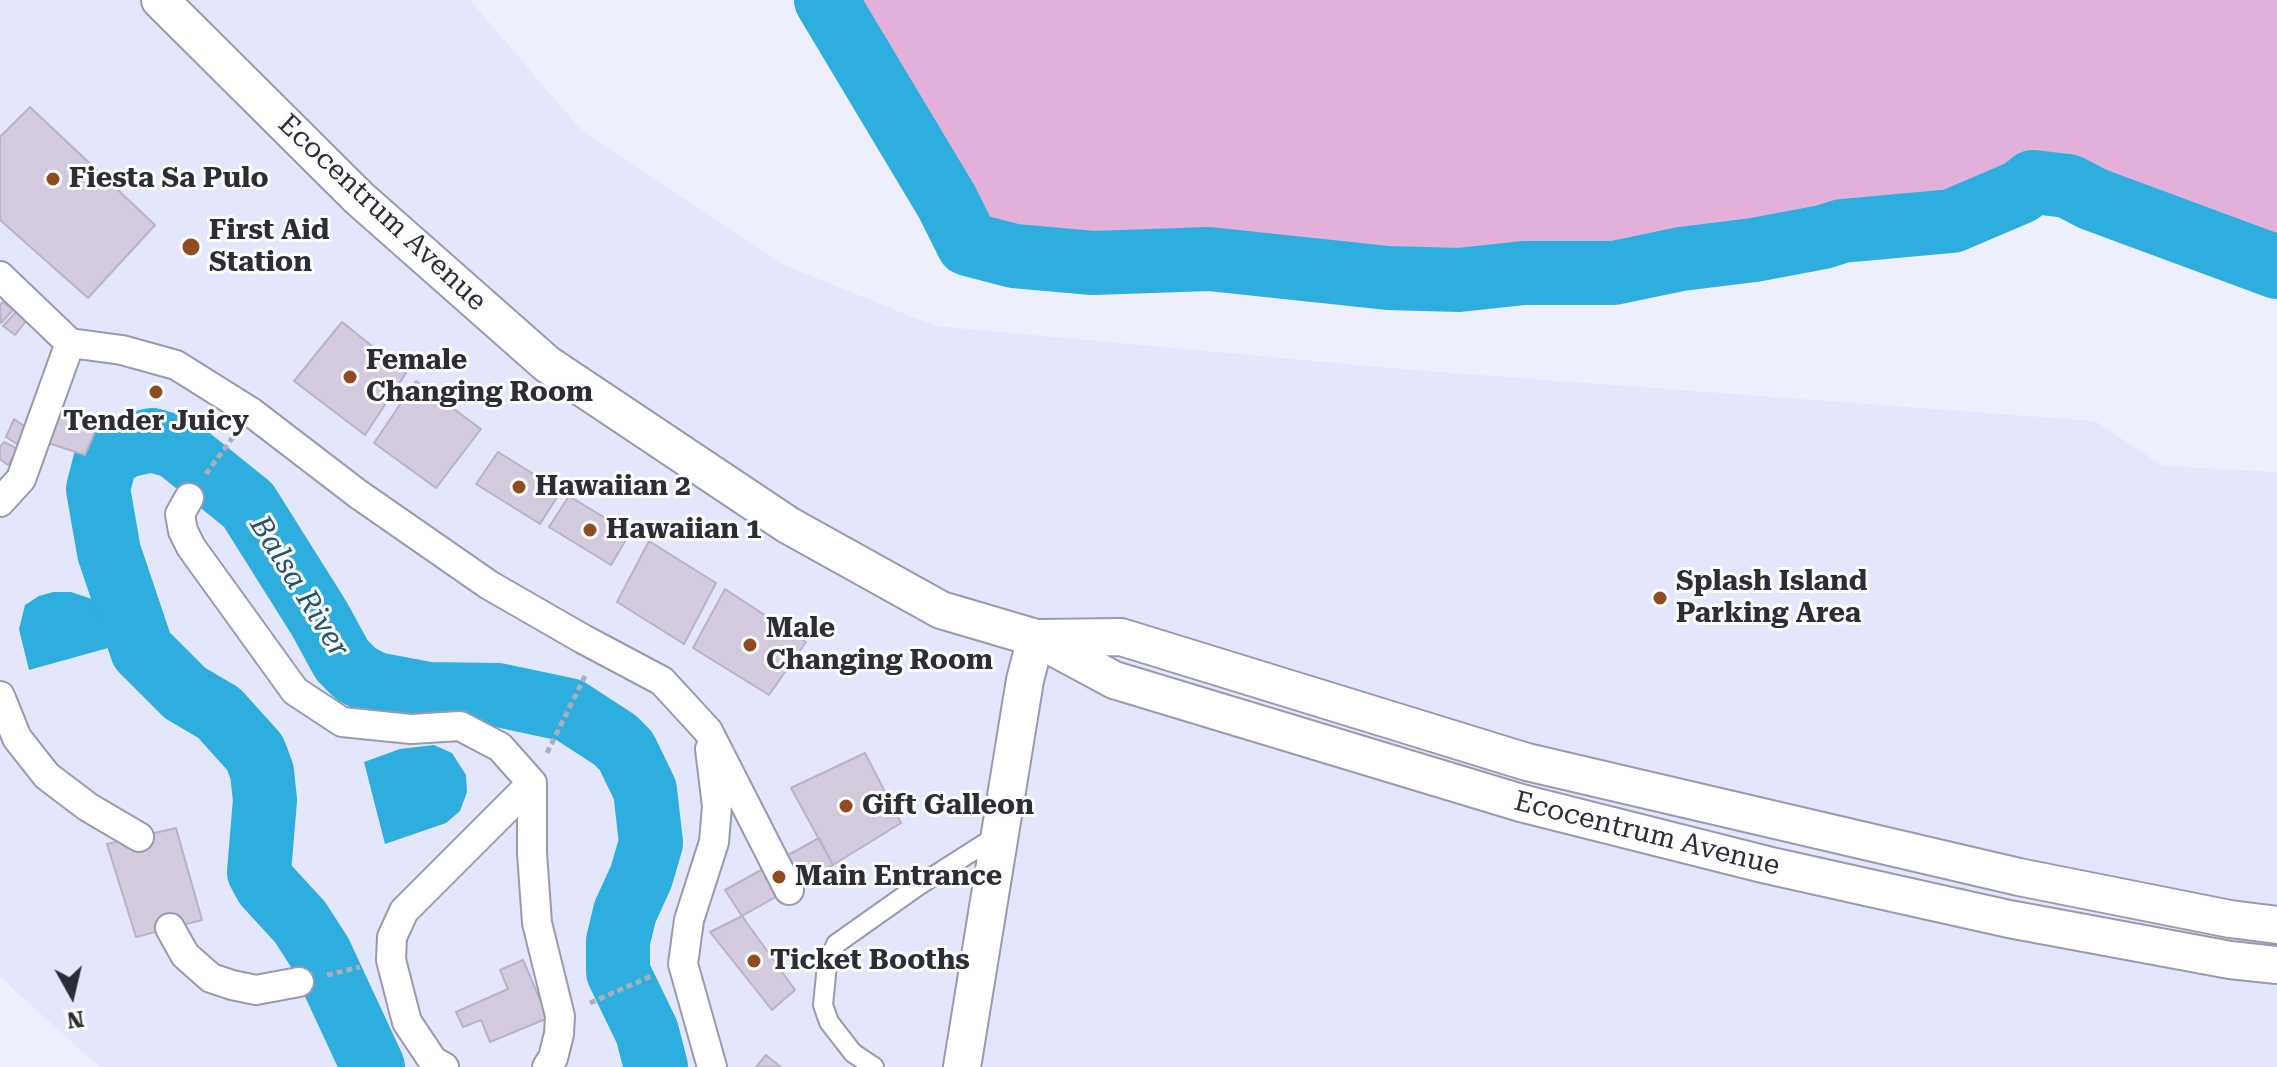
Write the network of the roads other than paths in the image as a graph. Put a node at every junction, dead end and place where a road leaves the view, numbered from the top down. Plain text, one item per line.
1 (160, 0) edge
2 (0, 276) edge
3 (70, 343) junction
4 (189, 498) road end
5 (0, 502) edge
6 (1036, 638) junction
7 (0, 696) edge
8 (708, 731) junction
9 (532, 783) junction
10 (1000, 833) junction
11 (139, 837) dead end
12 (789, 890) dead end
13 (2277, 925) edge
14 (170, 928) dead end
15 (2277, 965) edge
16 (299, 982) road end
17 (444, 1067) edge
18 (547, 1067) edge
19 (712, 1067) edge
20 (874, 1067) edge
21 (962, 1067) edge

1 - 6 street, Ecocentrum Avenue
2 - 3 street
3 - 5 street
3 - 8 street
4 - 9 street
6 - 10 street
6 - 13 street, Ecocentrum Avenue
6 - 15 street, Ecocentrum Avenue
7 - 11 street
8 - 12 street
8 - 19 street
9 - 17 street
9 - 18 street
10 - 20 lane
10 - 21 street
14 - 16 street

